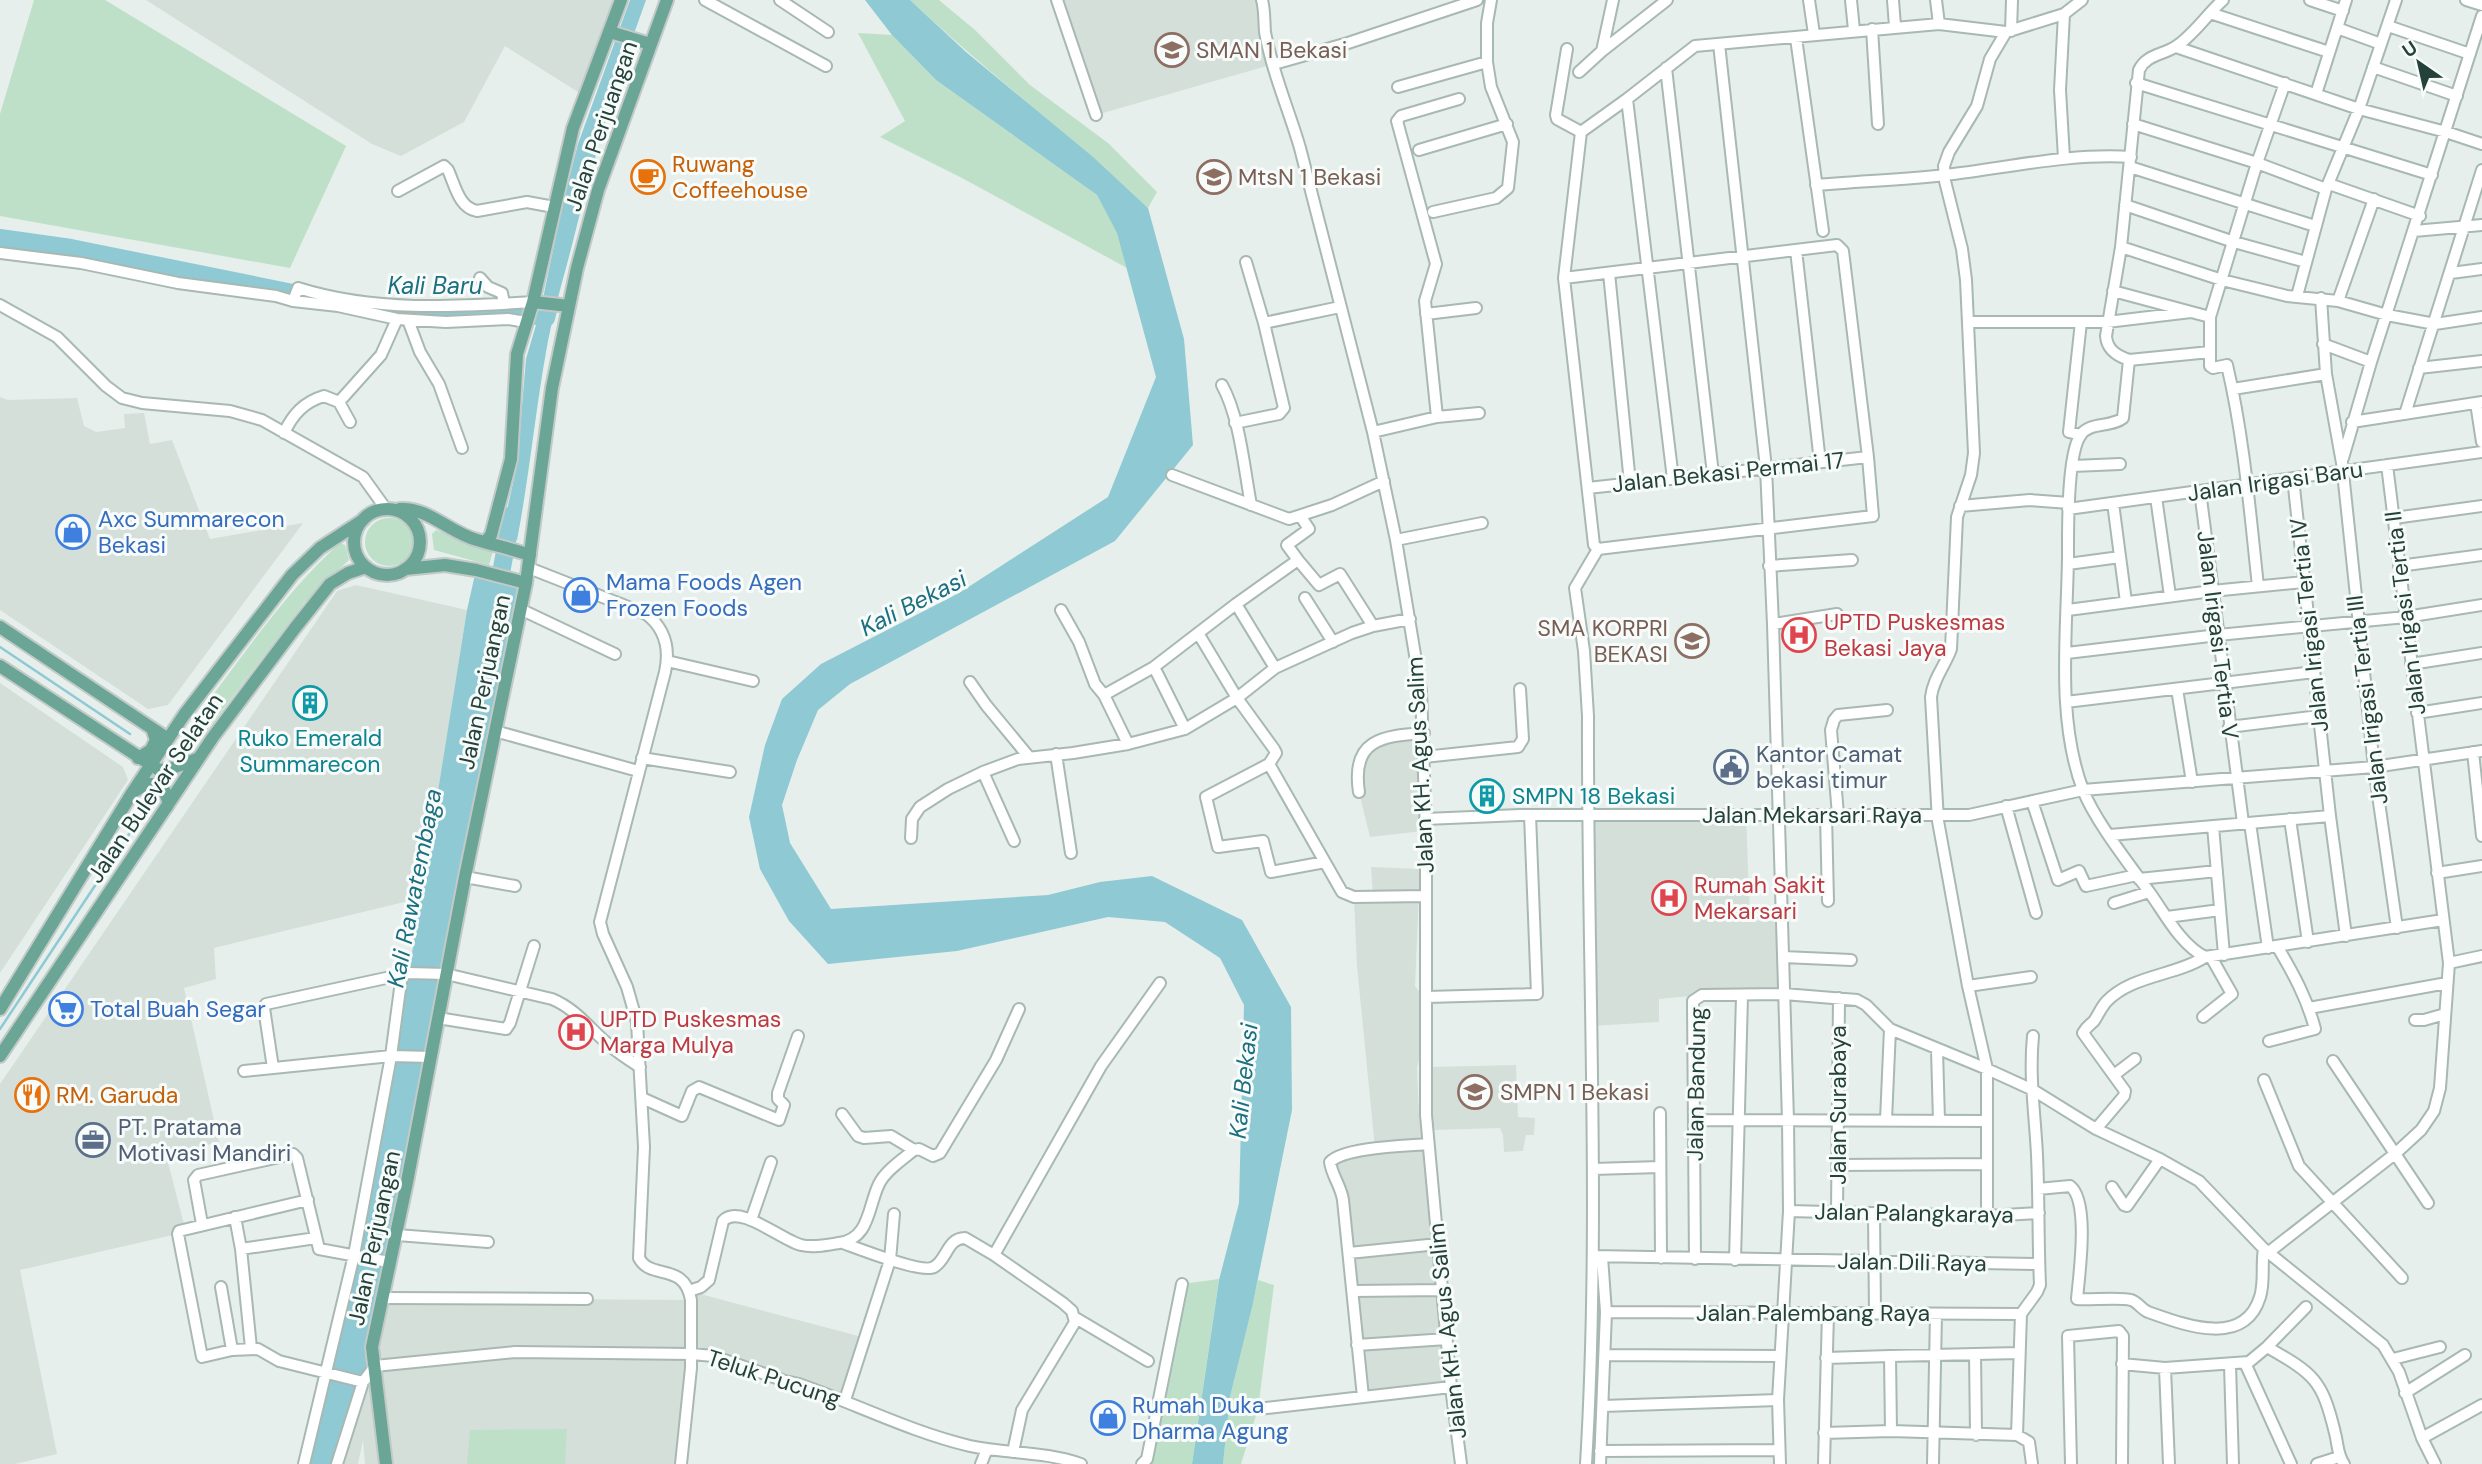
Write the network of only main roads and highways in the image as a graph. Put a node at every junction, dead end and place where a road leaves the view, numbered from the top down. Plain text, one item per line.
1 (621, 0) edge
2 (667, 0) edge
3 (612, 33) junction
4 (645, 42) junction
5 (536, 302) junction
6 (566, 305) junction
7 (389, 509) junction
8 (363, 520) junction
9 (340, 535) junction
10 (491, 542) junction
11 (526, 553) junction
12 (366, 567) junction
13 (405, 569) junction
14 (348, 573) junction
15 (520, 581) junction
16 (0, 627) edge
17 (0, 666) edge
18 (152, 728) junction
19 (168, 738) junction
20 (138, 758) junction
21 (199, 758) junction
22 (150, 766) junction
23 (132, 793) junction
24 (164, 812) junction
25 (0, 1009) edge
26 (0, 1055) edge
27 (386, 1464) edge

1 - 3 main road, Jalan Perjuangan
2 - 4 main road, Jalan Perjuangan
3 - 4 main road
3 - 5 main road, Jalan Perjuangan
4 - 6 main road, Jalan Perjuangan
5 - 6 main road
5 - 10 main road, Jalan Perjuangan
6 - 11 main road, Jalan Perjuangan
7 - 8 main road
7 - 10 main road
7 - 13 main road
8 - 9 main road, Jalan Bulevar Selatan
8 - 12 main road
9 - 14 main road
9 - 19 main road, Jalan Bulevar Selatan
10 - 11 main road
11 - 15 main road, Jalan Perjuangan
12 - 13 main road
12 - 14 main road, Jalan Bulevar Selatan
13 - 15 main road
14 - 21 main road, Jalan Bulevar Selatan
15 - 27 main road, Jalan Perjuangan
16 - 18 main road
17 - 20 main road
18 - 19 main road
18 - 20 main road
19 - 22 main road, Jalan Bulevar Selatan
20 - 22 main road
21 - 22 main road
21 - 24 main road, Jalan Bulevar Selatan
22 - 23 main road, Jalan Bulevar Selatan
23 - 24 main road
23 - 25 main road, Jalan Bulevar Selatan
24 - 26 main road, Jalan Bulevar Selatan

